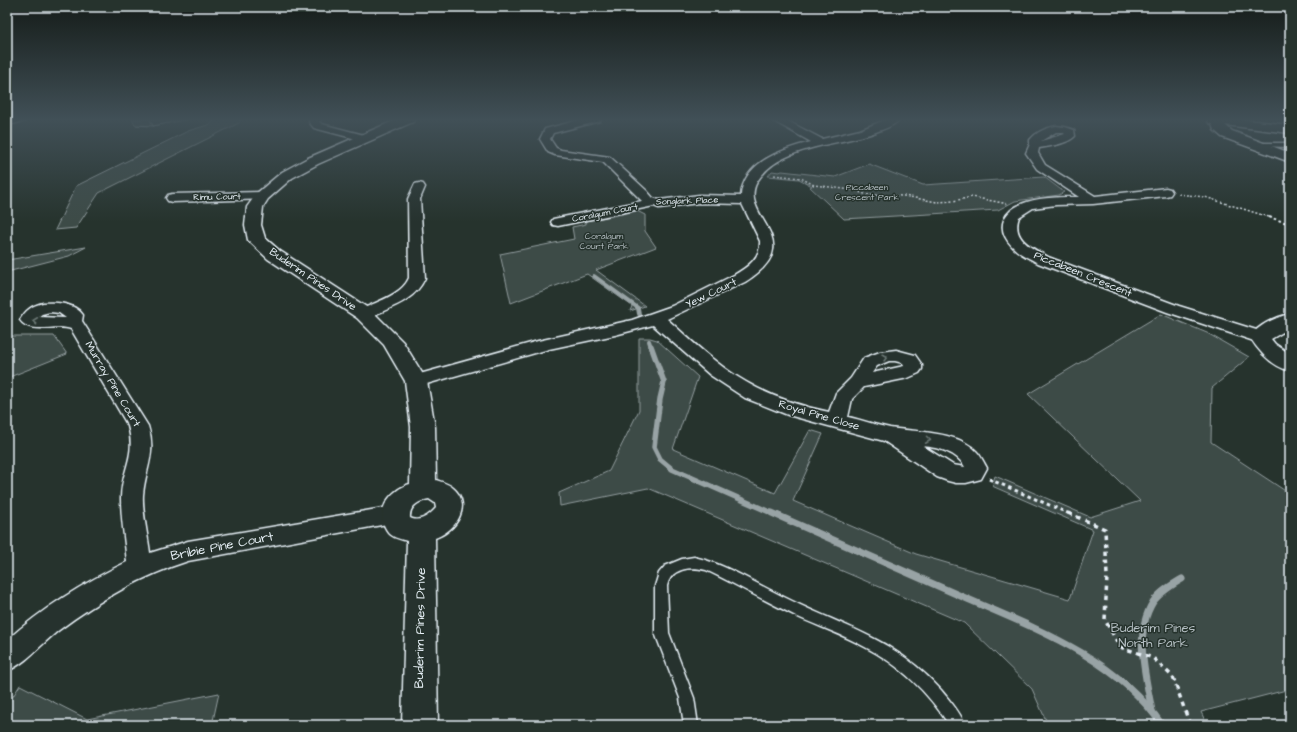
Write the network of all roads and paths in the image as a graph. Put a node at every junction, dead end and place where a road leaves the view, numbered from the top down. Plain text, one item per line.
1 (330, 153) edge
2 (561, 153) edge
3 (786, 153) edge
4 (1032, 153) edge
5 (1278, 153) edge
6 (1290, 158) edge
7 (771, 175) dead end
8 (419, 187) dead end
9 (1166, 192) joint
10 (262, 196) junction
11 (172, 198) dead end
12 (748, 200) junction
13 (1093, 200) junction
14 (652, 203) junction
15 (1022, 209) junction
16 (558, 222) dead end
17 (1290, 224) edge
18 (364, 314) junction
19 (655, 318) junction
20 (1290, 320) edge
21 (74, 323) dead end
22 (1260, 337) junction
23 (1290, 364) edge
24 (416, 381) junction
25 (858, 382) dead end
26 (837, 421) junction
27 (973, 472) joint
28 (423, 490) junction
29 (395, 514) junction
30 (421, 531) junction
31 (140, 567) junction
32 (7, 658) edge
33 (420, 725) edge
34 (691, 725) edge
35 (958, 725) edge
36 (1190, 725) edge

1 - 10 street, Buderim Pines Drive
2 - 14 street, Songlark Place
3 - 12 street
4 - 13 street
5 - 6 street
7 - 15 path
8 - 18 street
9 - 13 street
9 - 17 path
10 - 11 street, Rimu Court
10 - 18 street, Buderim Pines Drive
12 - 14 street, Songlark Place
12 - 19 street, Yew Court
13 - 15 street
14 - 16 street, Coralgum Court
15 - 22 street, Piccabeen Crescent
18 - 24 street, Buderim Pines Drive
19 - 24 street, Yew Court
19 - 26 street, Royal Pine Close
20 - 22 street
21 - 31 street, Murray Pine Court
22 - 23 street
24 - 28 street, Buderim Pines Drive
25 - 26 street
26 - 27 street, Royal Pine Close
27 - 36 path
28 - 29 street
28 - 30 street
29 - 30 street
29 - 31 street, Bribie Pine Court
30 - 33 street, Buderim Pines Drive
31 - 32 street, Bribie Pine Court
34 - 35 lane

